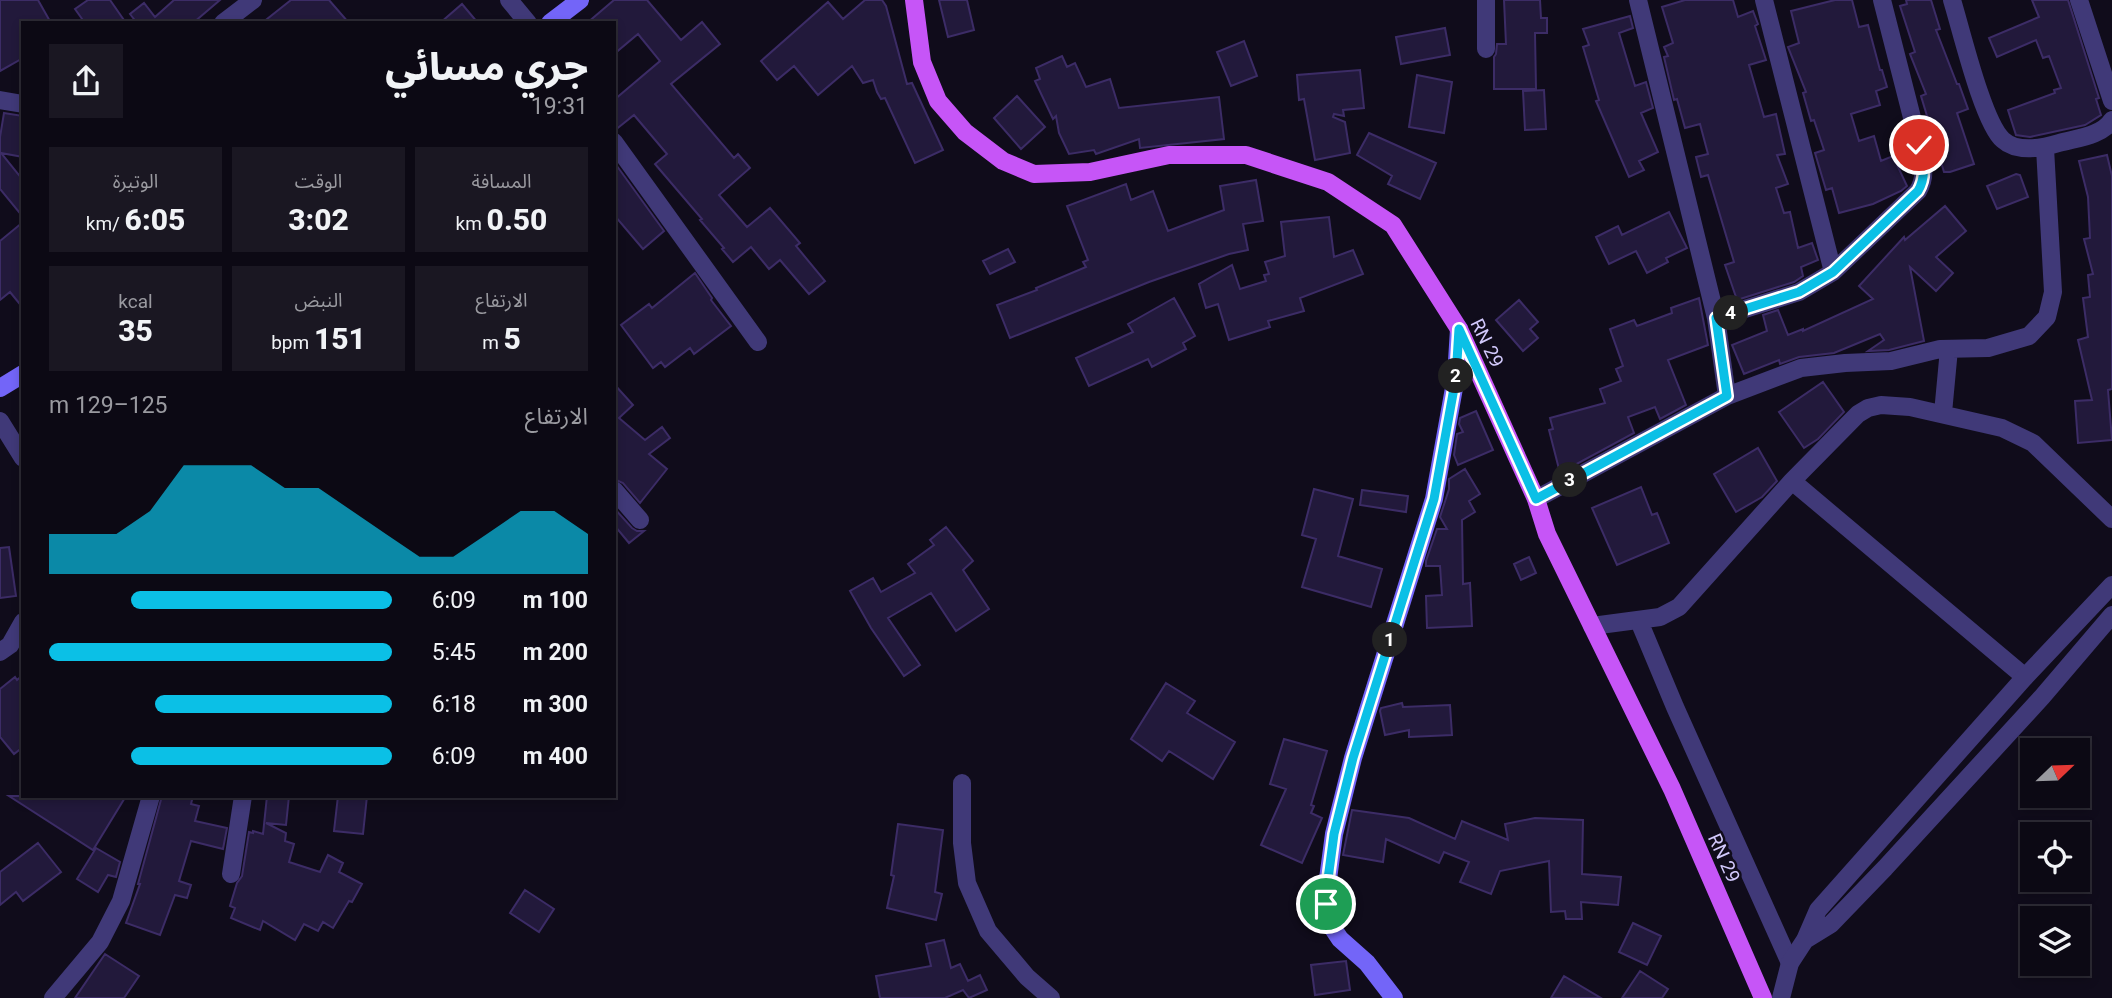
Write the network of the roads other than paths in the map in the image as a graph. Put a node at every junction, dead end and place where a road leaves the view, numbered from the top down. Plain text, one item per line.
1 (253, 0) edge
2 (509, 0) edge
3 (580, 0) edge
4 (914, 0) edge
5 (1486, 0) edge
6 (1638, 0) edge
7 (1765, 0) edge
8 (1882, 0) edge
9 (1952, 0) edge
10 (2079, 0) edge
11 (226, 21) edge
12 (526, 21) edge
13 (553, 21) edge
14 (1486, 49) dead end
15 (0, 100) edge
16 (2112, 101) edge
17 (21, 104) edge
18 (2112, 120) edge
19 (616, 145) edge
20 (2045, 148) junction
21 (1833, 272) junction
22 (1716, 318) junction
23 (1459, 329) junction
24 (758, 342) dead end
25 (1949, 349) junction
26 (21, 375) edge
27 (0, 388) edge
28 (1727, 396) junction
29 (1943, 413) junction
30 (0, 421) edge
31 (21, 455) edge
32 (1792, 481) junction
33 (616, 492) edge
34 (1536, 499) junction
35 (2112, 519) edge
36 (640, 520) dead end
37 (2112, 585) edge
38 (2112, 615) edge
39 (1639, 621) junction
40 (21, 626) edge
41 (1592, 626) junction
42 (0, 652) edge
43 (2025, 677) junction
44 (962, 783) dead end
45 (150, 798) edge
46 (243, 798) edge
47 (230, 874) dead end
48 (1805, 940) junction
49 (1790, 963) junction
50 (53, 998) edge
51 (1051, 998) edge
52 (1394, 998) edge
53 (1763, 998) edge
54 (1781, 998) edge

1 - 11 street
2 - 12 street
3 - 13 main road
4 - 23 main road, RN 29 / RN 29
5 - 14 street
6 - 22 street
7 - 21 street
8 - 21 street
9 - 20 street
10 - 16 street
15 - 17 street
18 - 20 street
19 - 24 street
20 - 25 street
21 - 22 street
22 - 28 street
23 - 34 main road, RN 29 / RN 29
23 - 52 main road
25 - 28 street
25 - 29 street
26 - 27 main road
28 - 34 street
29 - 32 street
29 - 35 street
30 - 31 street
32 - 39 street
32 - 43 street
33 - 36 street
34 - 41 main road, RN 29 / RN 29
37 - 43 street
38 - 48 street
39 - 41 street
39 - 49 street
40 - 42 street
41 - 53 main road, RN 29 / RN 29
43 - 48 street
44 - 51 street
45 - 50 street
46 - 47 street
48 - 49 street
49 - 54 street

